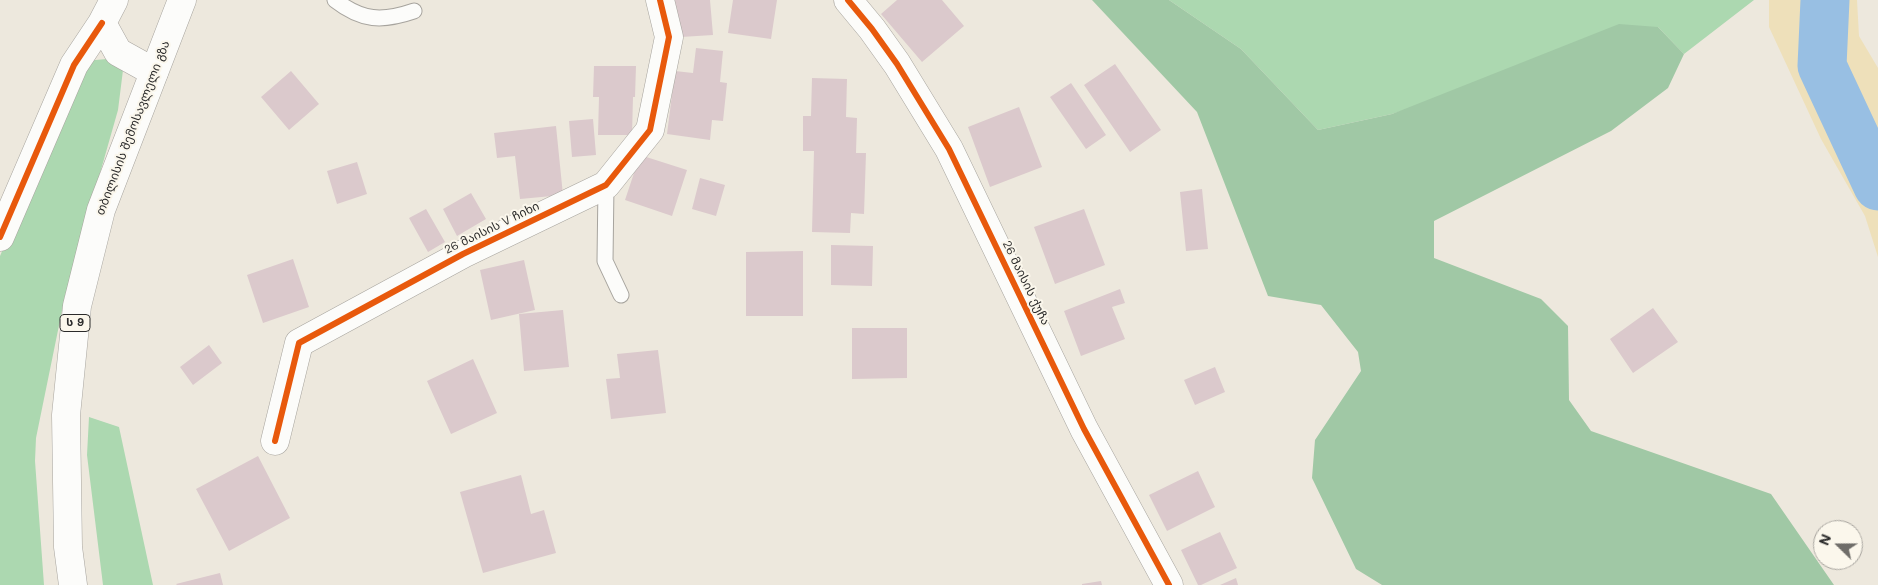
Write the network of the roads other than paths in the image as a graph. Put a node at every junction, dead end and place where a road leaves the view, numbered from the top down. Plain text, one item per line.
1 (335, 0) edge
2 (660, 0) edge
3 (848, 0) edge
4 (179, 5) edge
5 (414, 11) dead end
6 (108, 12) edge
7 (154, 72) junction
8 (606, 185) junction
9 (0, 237) edge
10 (621, 295) dead end
11 (275, 441) dead end
12 (73, 585) edge
13 (1169, 585) edge

1 - 5 lane
2 - 8 main road, 26 მაისის V ჩიხი
3 - 13 main road, 26 მაისის ქუჩა
4 - 7 main road, თბილისის შემოსავლელი გზა / ს 9
6 - 7 main road
6 - 9 main road
7 - 12 main road, თბილისის შემოსავლელი გზა / ს 9
8 - 10 lane
8 - 11 main road, 26 მაისის V ჩიხი

